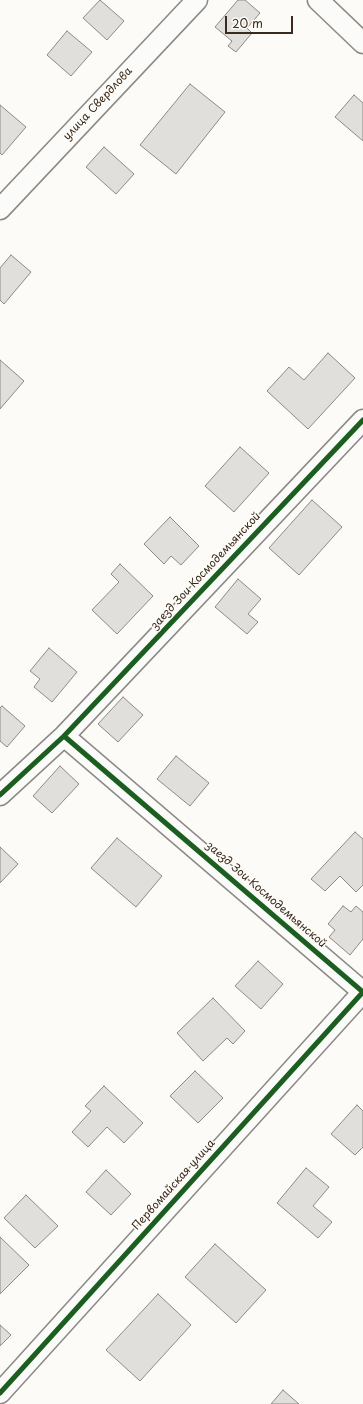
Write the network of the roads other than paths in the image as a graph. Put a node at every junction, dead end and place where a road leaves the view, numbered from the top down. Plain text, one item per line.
1 (197, 0) edge
2 (318, 0) edge
3 (363, 43) edge
4 (0, 209) edge
5 (363, 420) edge
6 (64, 736) junction
7 (0, 795) edge
8 (363, 992) edge
9 (0, 1393) edge

1 - 4 street, улица Свердлова
2 - 3 street
5 - 6 street, заезд Зои Космодемьянской
6 - 7 street, заезд Зои Космодемьянской
6 - 8 street, заезд Зои Космодемьянской
8 - 9 street, Первомайская улица

